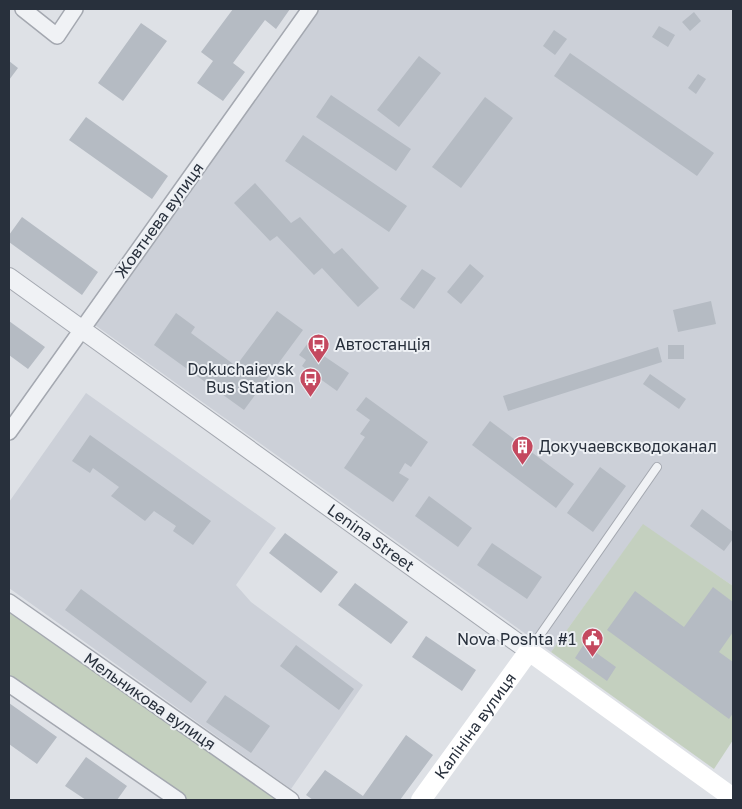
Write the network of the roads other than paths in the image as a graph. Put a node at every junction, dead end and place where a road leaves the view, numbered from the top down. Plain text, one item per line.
1 (23, 9) edge
2 (75, 9) edge
3 (310, 9) edge
4 (9, 277) edge
5 (81, 329) junction
6 (9, 432) edge
7 (657, 467) dead end
8 (9, 602) edge
9 (529, 651) junction
10 (9, 684) edge
11 (733, 798) edge
12 (178, 800) edge
13 (291, 800) edge
14 (421, 800) edge

1 - 2 street
3 - 5 street, Жовтнева вулиця
4 - 5 street, Lenina Street
5 - 6 street, Жовтнева вулиця
5 - 9 street, Lenina Street
7 - 9 lane
8 - 13 street, Мельникова вулиця
9 - 11 main road, Lenina Street
9 - 14 main road, Калініна вулиця
10 - 12 street

